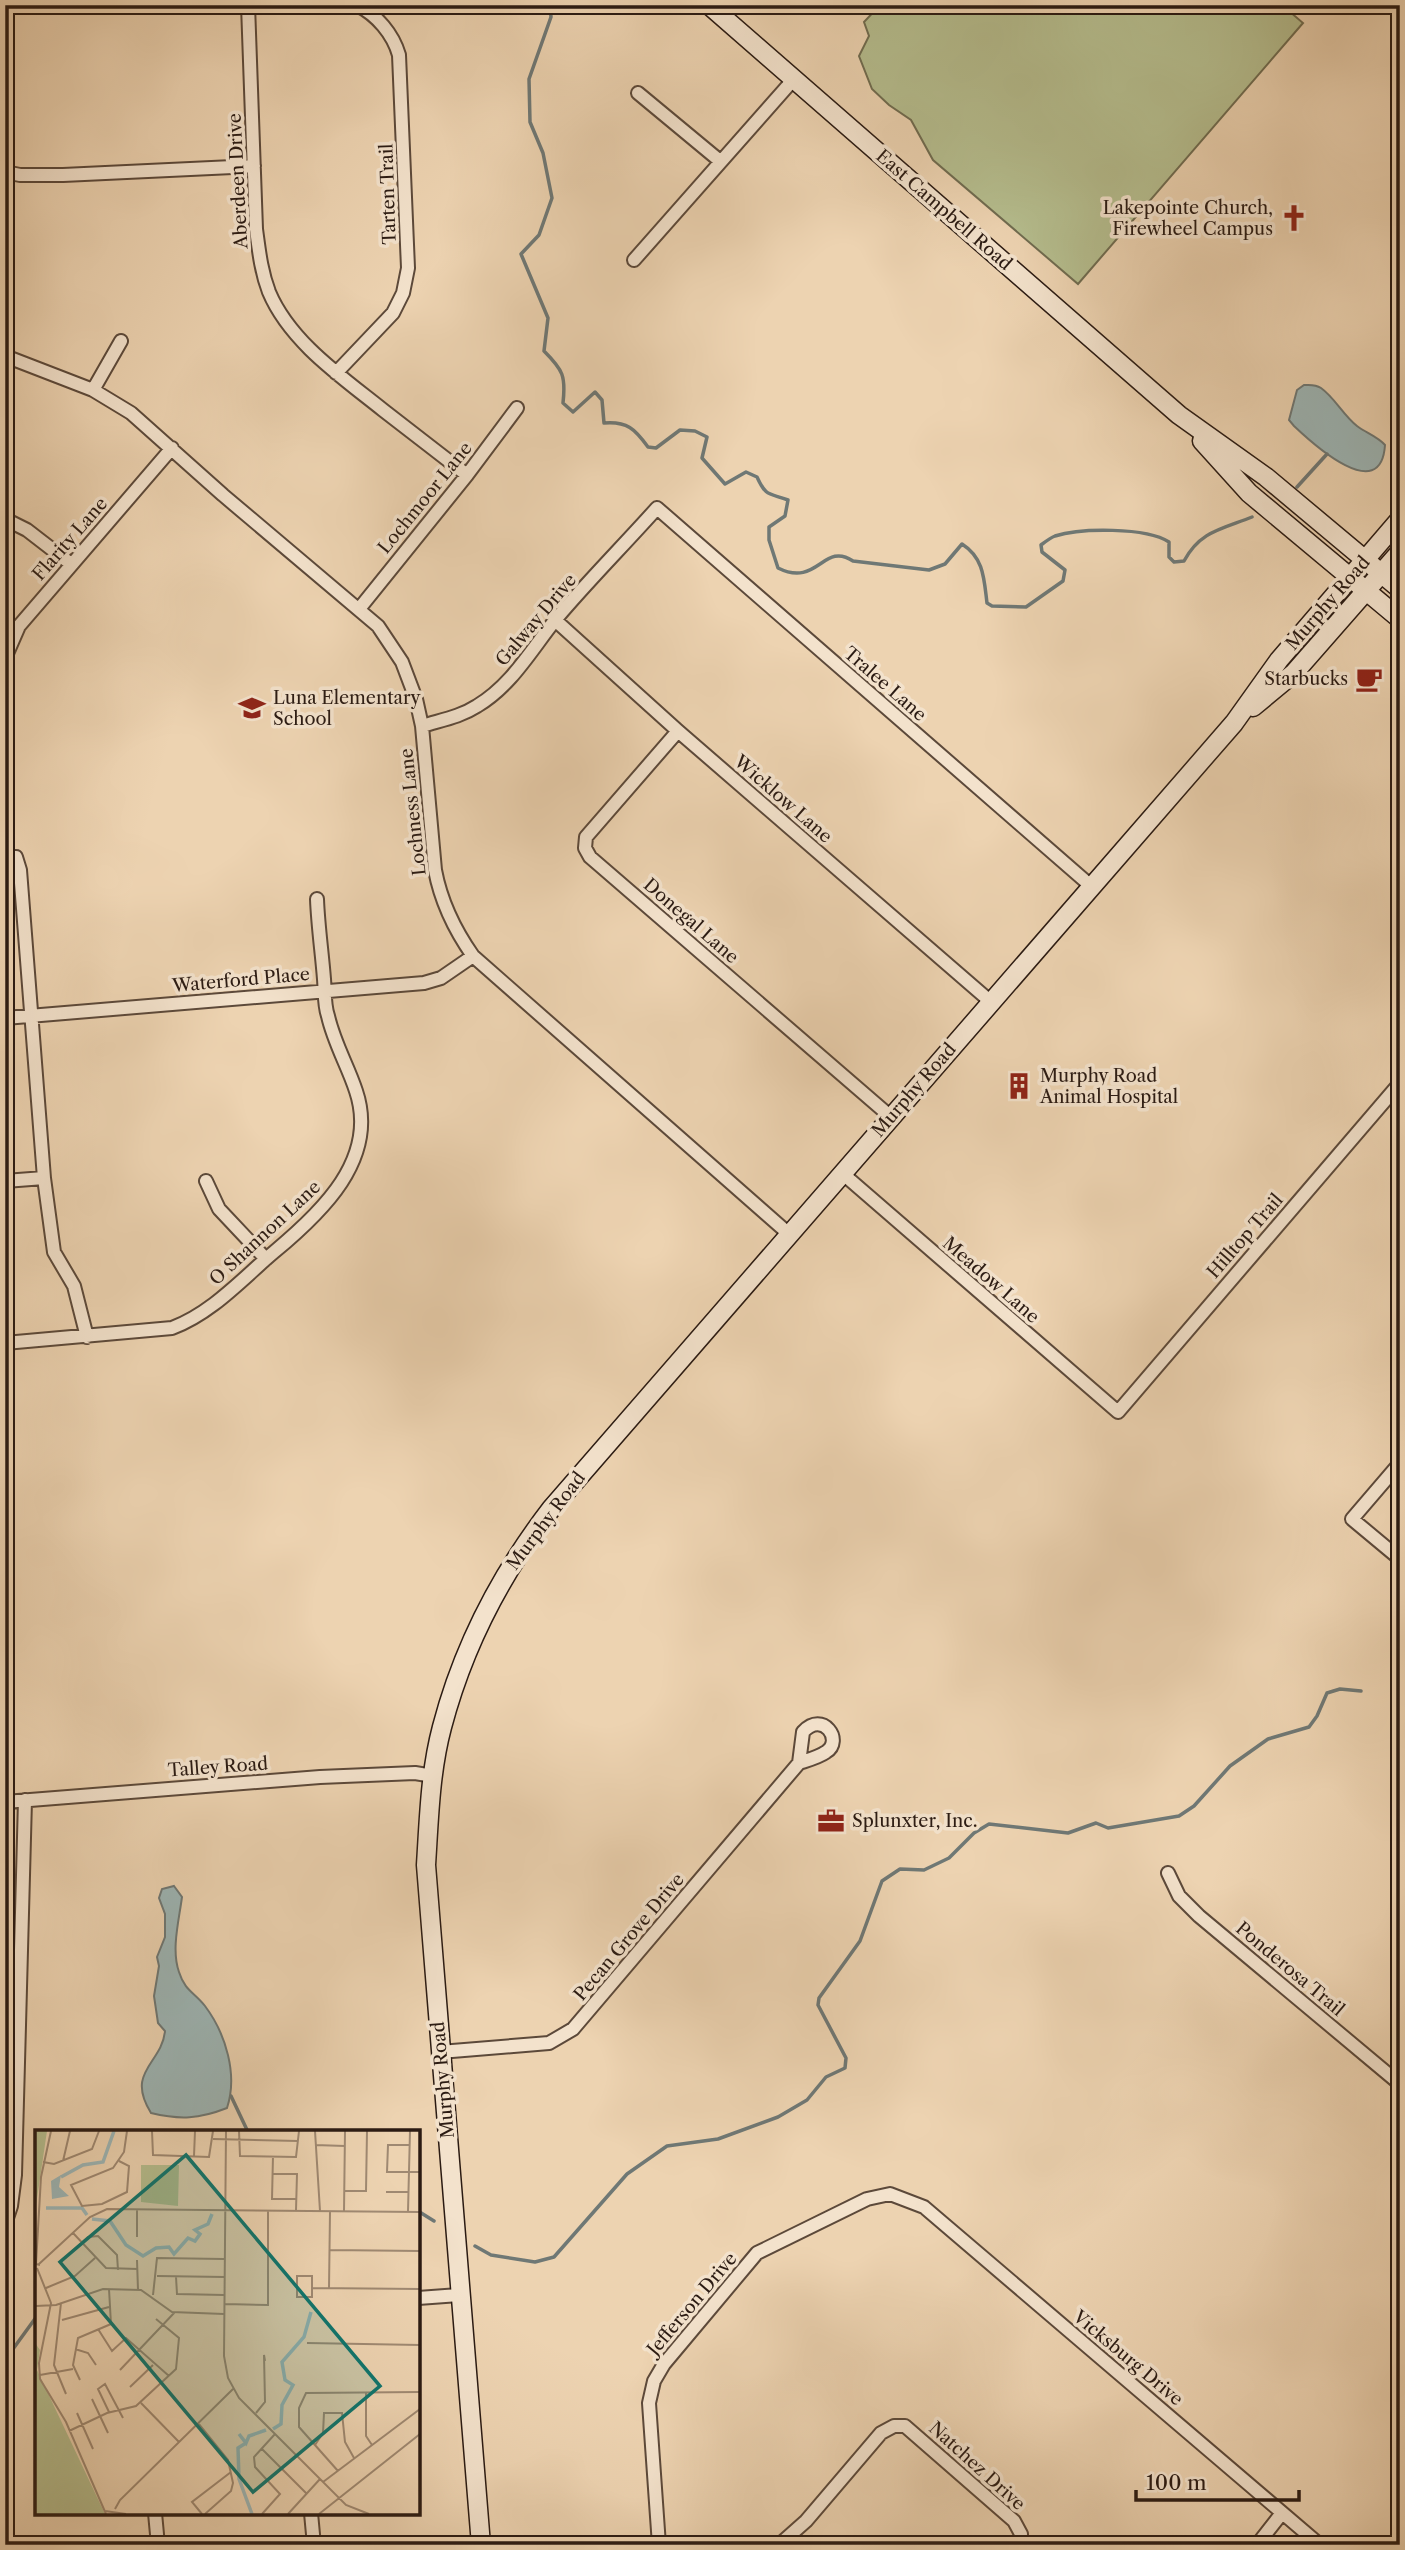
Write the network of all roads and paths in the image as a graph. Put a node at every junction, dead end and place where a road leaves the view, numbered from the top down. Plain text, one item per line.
1 (248, 5) edge
2 (357, 5) edge
3 (709, 5) edge
4 (793, 79) junction
5 (638, 93) dead end
6 (720, 161) junction
7 (254, 166) junction
8 (5, 172) edge
9 (634, 260) dead end
10 (121, 341) dead end
11 (5, 355) edge
12 (336, 373) junction
13 (93, 390) junction
14 (517, 408) dead end
15 (1179, 415) junction
16 (172, 449) junction
17 (467, 475) junction
18 (657, 508) joint
19 (5, 519) edge
20 (1400, 519) edge
21 (1400, 552) edge
22 (1366, 559) junction
23 (72, 564) junction
24 (1382, 573) junction
25 (1351, 578) junction
26 (1400, 589) edge
27 (1366, 591) junction
28 (359, 609) junction
29 (1400, 619) edge
30 (555, 620) junction
31 (5, 658) edge
32 (1234, 723) junction
33 (422, 726) junction
34 (678, 731) junction
35 (11, 857) edge
36 (1090, 886) junction
37 (317, 899) dead end
38 (472, 956) junction
39 (325, 991) junction
40 (991, 1002) junction
41 (32, 1016) junction
42 (5, 1018) edge
43 (1400, 1083) edge
44 (891, 1117) junction
45 (842, 1174) junction
46 (44, 1178) junction
47 (5, 1181) edge
48 (206, 1181) dead end
49 (789, 1234) junction
50 (266, 1259) junction
51 (87, 1336) junction
52 (5, 1343) edge
53 (1118, 1412) joint
54 (1400, 1463) edge
55 (1400, 1559) edge
56 (799, 1763) dead end
57 (433, 1776) junction
58 (25, 1800) junction
59 (5, 1802) edge
60 (1168, 1873) dead end
61 (440, 2052) junction
62 (1400, 2084) edge
63 (911, 2200) joint
64 (5, 2224) edge
65 (459, 2295) junction
66 (420, 2298) edge
67 (1282, 2513) junction
68 (155, 2515) edge
69 (311, 2515) edge
70 (158, 2545) edge
71 (314, 2545) edge
72 (481, 2545) edge
73 (659, 2545) edge
74 (779, 2545) edge
75 (1019, 2545) edge
76 (1257, 2545) edge
77 (1320, 2545) edge

1 - 7 street, Aberdeen Drive
2 - 12 street, Tarten Trail
3 - 4 main road, East Campbell Road
4 - 6 street
4 - 15 main road, East Campbell Road
5 - 6 street
6 - 9 street
7 - 8 street
7 - 12 street, Aberdeen Drive
10 - 13 street
11 - 13 street, Lochness Lane
12 - 17 street, Aberdeen Drive
13 - 16 street, Lochness Lane
14 - 17 street, Lochmoor Lane
15 - 22 main road, East Campbell Road
15 - 25 main road, East Campbell Road
16 - 23 street, Flarity Lane
16 - 28 street, Lochness Lane
17 - 28 street, Lochmoor Lane
18 - 30 street, Galway Drive
18 - 36 street, Tralee Lane
19 - 23 street
20 - 22 main road, Murphy Road
21 - 24 main road, Murphy Road
22 - 24 main road, East Campbell Road
22 - 25 main road, Murphy Road
23 - 31 street, Flarity Lane
24 - 26 main road, East Campbell Road
24 - 27 main road, Murphy Road
25 - 27 main road, East Campbell Road
25 - 32 main road, Murphy Road
27 - 29 main road, East Campbell Road
27 - 32 main road, Murphy Road
28 - 33 street, Lochness Lane
30 - 33 street, Galway Drive
30 - 34 street, Wicklow Lane
32 - 36 main road, Murphy Road
33 - 38 street, Lochness Lane
34 - 40 street, Wicklow Lane
34 - 44 street, Donegal Lane
35 - 41 street
36 - 40 main road, Murphy Road
37 - 39 street, O Shannon Lane
38 - 39 street, Waterford Place
38 - 49 street, Lochness Lane
39 - 41 street, Waterford Place
39 - 50 street, O Shannon Lane
40 - 44 main road, Murphy Road
41 - 42 street, Waterford Place
41 - 46 street
43 - 53 street, Hilltop Trail
44 - 45 main road, Murphy Road
45 - 49 main road, Murphy Road
45 - 53 street, Meadow Lane
46 - 47 street
46 - 51 street
48 - 50 street
49 - 57 main road, Murphy Road
50 - 51 street, O Shannon Lane
51 - 52 street, O Shannon Lane
54 - 55 street
56 - 61 street, Pecan Grove Drive
57 - 58 street, Talley Road
57 - 61 main road, Murphy Road
58 - 59 street, Talley Road
58 - 64 street
60 - 62 street, Ponderosa Trail
61 - 65 main road, Murphy Road
63 - 67 street, Vicksburg Drive
63 - 73 street, Jefferson Drive
65 - 66 street
65 - 72 main road, Murphy Road
67 - 76 street
67 - 77 street, Vicksburg Drive
68 - 70 street
69 - 71 street
74 - 75 street, Natchez Drive

